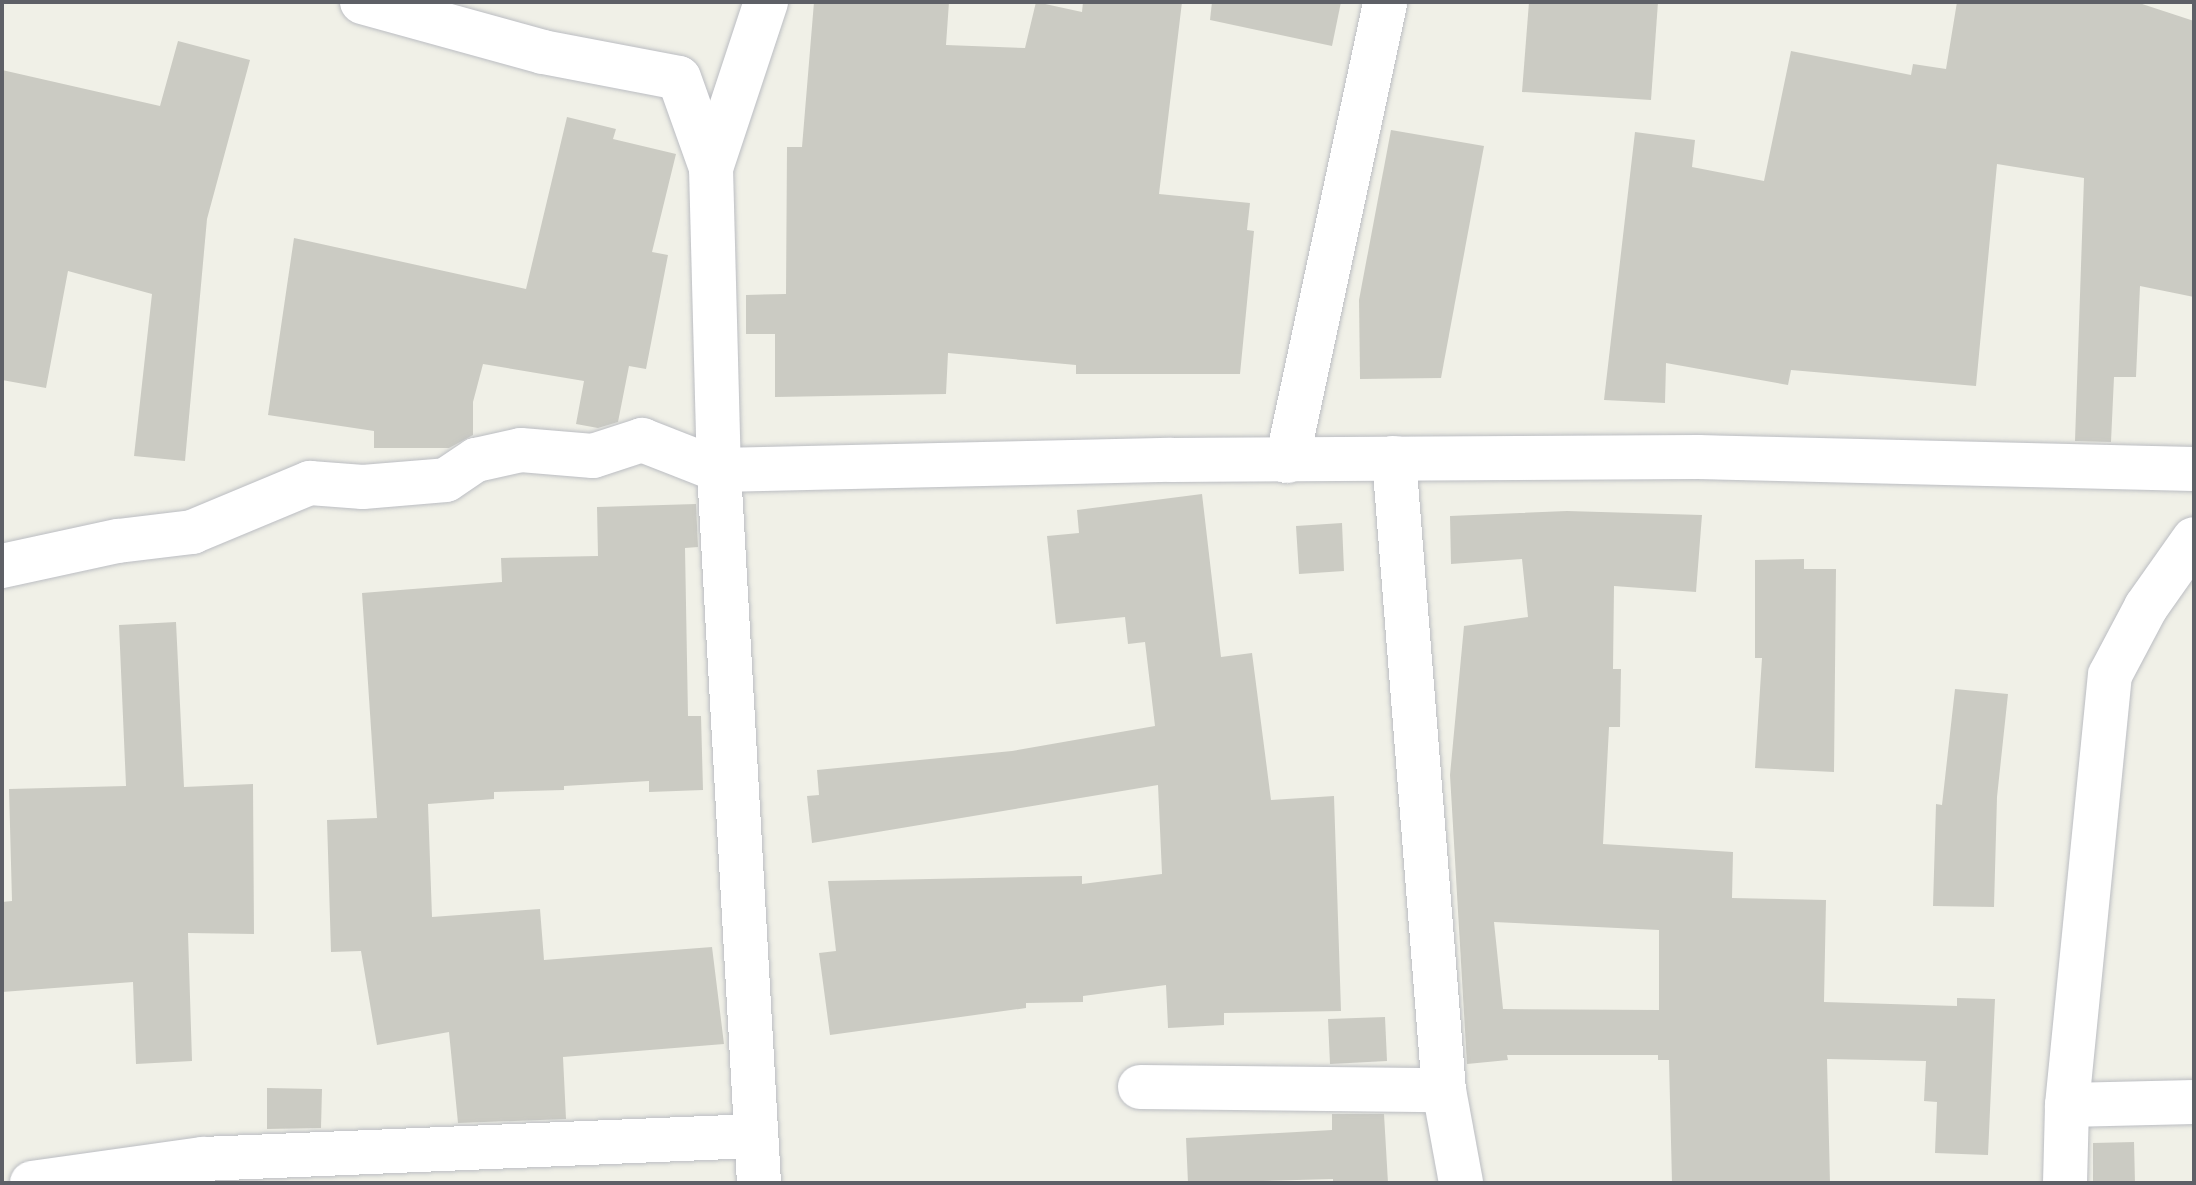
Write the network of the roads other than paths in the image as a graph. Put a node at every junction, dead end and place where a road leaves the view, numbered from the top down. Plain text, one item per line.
1 (362, 2) edge
2 (766, 2) edge
3 (1385, 2) edge
4 (711, 168) junction
5 (1394, 458) junction
6 (1287, 461) junction
7 (2194, 469) edge
8 (719, 470) junction
9 (2194, 539) edge
10 (2, 566) edge
11 (1140, 1087) dead end
12 (1444, 1090) junction
13 (2194, 1102) edge
14 (2067, 1105) junction
15 (753, 1136) junction
16 (32, 1183) edge
17 (759, 1183) edge
18 (1461, 1183) edge
19 (2065, 1183) edge

1 - 4 street
2 - 4 street
3 - 6 street
4 - 8 street
5 - 6 street
5 - 7 street
5 - 12 street
6 - 8 street
8 - 10 street
8 - 15 street
9 - 14 street
11 - 12 street
12 - 18 street
13 - 14 street
14 - 19 street
15 - 16 street
15 - 17 street

